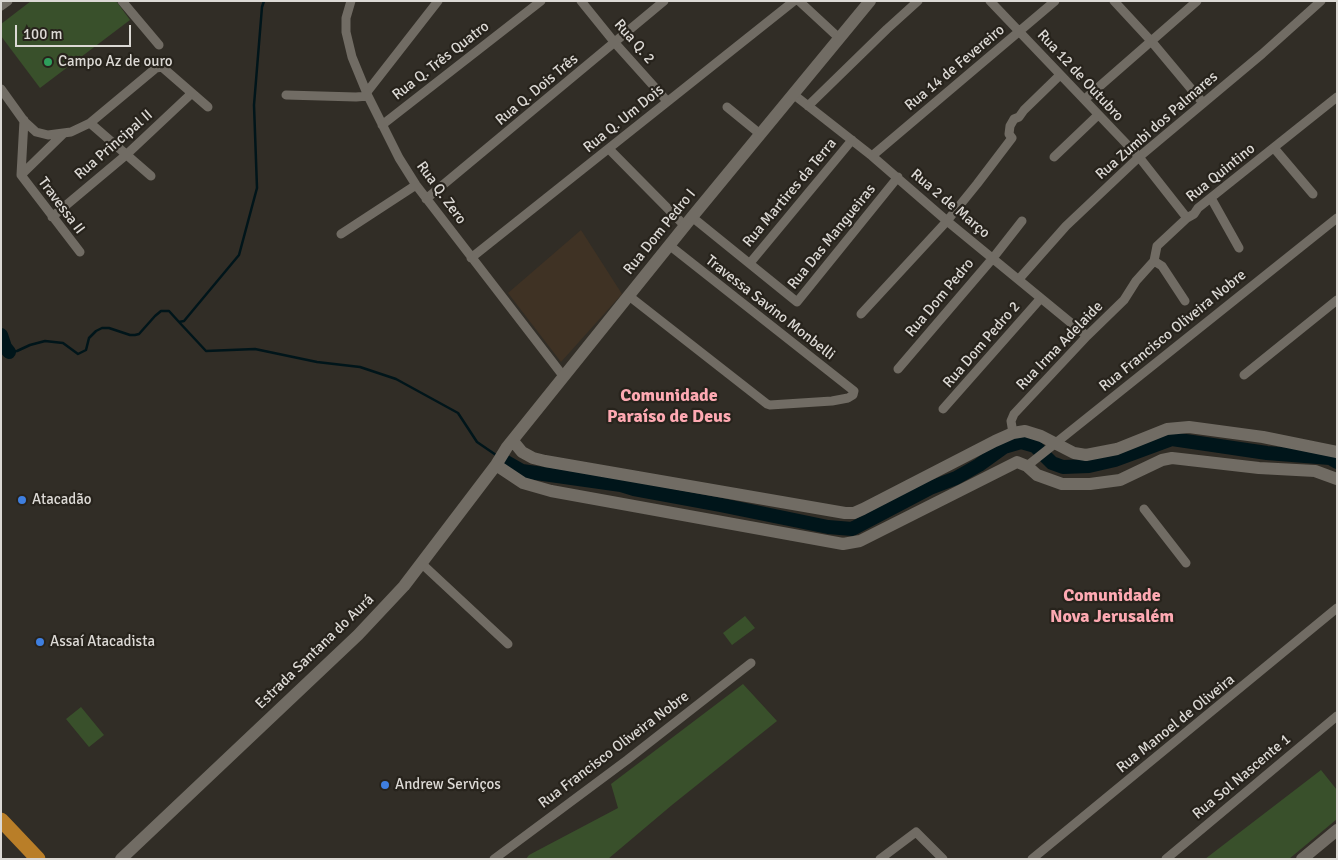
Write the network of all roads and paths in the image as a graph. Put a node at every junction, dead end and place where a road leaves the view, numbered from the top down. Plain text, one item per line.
1 (8, 1) edge
2 (122, 1) edge
3 (351, 1) edge
4 (438, 1) edge
5 (541, 1) edge
6 (581, 1) edge
7 (664, 1) edge
8 (794, 1) edge
9 (799, 1) edge
10 (870, 1) edge
11 (918, 1) edge
12 (990, 1) edge
13 (1055, 1) edge
14 (1114, 1) edge
15 (1197, 1) edge
16 (1321, 1) edge
17 (1, 6) edge
18 (1020, 32) junction
19 (839, 38) junction
20 (1152, 42) junction
21 (615, 43) junction
22 (159, 45) dead end
23 (1060, 75) junction
24 (1, 89) edge
25 (192, 93) junction
26 (367, 94) junction
27 (793, 94) junction
28 (286, 95) dead end
29 (1337, 97) edge
30 (1085, 99) junction
31 (667, 101) junction
32 (1203, 103) junction
33 (808, 106) junction
34 (208, 107) dead end
35 (727, 107) dead end
36 (1098, 114) junction
37 (24, 120) junction
38 (90, 123) junction
39 (382, 125) junction
40 (64, 133) junction
41 (760, 134) junction
42 (852, 140) junction
43 (1274, 148) junction
44 (609, 150) junction
45 (126, 154) junction
46 (872, 156) junction
47 (1054, 157) dead end
48 (1139, 157) junction
49 (21, 175) junction
50 (151, 176) dead end
51 (898, 178) junction
52 (416, 185) junction
53 (1313, 194) dead end
54 (1211, 198) junction
55 (426, 199) junction
56 (52, 217) junction
57 (1187, 218) junction
58 (1337, 218) edge
59 (688, 221) junction
60 (947, 221) junction
61 (1022, 221) dead end
62 (341, 234) dead end
63 (669, 246) junction
64 (1239, 248) dead end
65 (80, 252) dead end
66 (471, 258) junction
67 (993, 258) junction
68 (1154, 261) junction
69 (750, 264) junction
70 (1018, 279) junction
71 (1136, 281) joint
72 (629, 296) junction
73 (1041, 298) junction
74 (1337, 300) edge
75 (1185, 301) dead end
76 (861, 314) dead end
77 (1087, 336) junction
78 (898, 369) dead end
79 (1244, 375) dead end
80 (564, 377) junction
81 (943, 410) dead end
82 (1013, 433) junction
83 (510, 444) junction
84 (1051, 447) junction
85 (1337, 452) edge
86 (496, 464) junction
87 (1027, 466) dead end
88 (1337, 479) edge
89 (1144, 510) dead end
90 (421, 563) junction
91 (1186, 563) dead end
92 (1337, 608) edge
93 (508, 644) dead end
94 (751, 663) dead end
95 (1337, 716) edge
96 (1, 820) edge
97 (1337, 830) edge
98 (1306, 858) edge
99 (38, 859) edge
100 (121, 859) edge
101 (494, 859) edge
102 (880, 859) edge
103 (943, 859) edge
104 (1032, 859) edge
105 (1166, 859) edge

1 - 17 street
2 - 22 street
3 - 26 street, Rua Q. Zero
4 - 26 street
5 - 39 street, Rua Q. Três Quatro
6 - 21 street, Rua Q. 2
7 - 21 street, Rua Q. Dois Três
8 - 31 street, Rua Q. Um Dois
9 - 19 street
10 - 19 street, Rua Dom Pedro I
11 - 33 street
12 - 18 street, Rua 12 de Outubro
13 - 18 street, Rua 14 de Fevereiro
14 - 20 street
15 - 20 street
16 - 32 street, Rua Zumbi dos Palmares
18 - 23 street, Rua 12 de Outubro
18 - 46 street, Rua 14 de Fevereiro
19 - 27 street, Rua Dom Pedro I
20 - 30 street
20 - 32 street
21 - 31 street, Rua Q. 2
21 - 55 street, Rua Q. Dois Três
23 - 30 street, Rua 12 de Outubro
23 - 60 street
24 - 37 street
25 - 34 street
25 - 38 street
25 - 45 street, Rua Principal II
26 - 28 street
26 - 39 street, Rua Q. Zero
27 - 33 street, Rua 2 de Março
27 - 41 street, Rua Dom Pedro I
29 - 43 street, Rua Quintino
30 - 36 street, Rua 12 de Outubro
31 - 44 street, Rua Q. Um Dois
32 - 48 street, Rua Zumbi dos Palmares
33 - 42 street, Rua 2 de Março
35 - 41 street
36 - 47 street
36 - 48 street, Rua 12 de Outubro
37 - 40 street
37 - 49 street
38 - 40 street
38 - 45 street
39 - 52 street, Rua Q. Zero
40 - 49 street
41 - 59 street, Rua Dom Pedro I
42 - 46 street, Rua 2 de Março
42 - 69 street, Rua Martires da Terra
43 - 53 street
43 - 54 street, Rua Quintino
44 - 59 street, Rua Das Mangueiras
44 - 66 street, Rua Q. Um Dois
45 - 50 street
45 - 56 street, Rua Principal II
46 - 51 street, Rua 2 de Março
48 - 57 street, Rua 12 de Outubro
48 - 70 street, Rua Zumbi dos Palmares
49 - 56 street, Travessa II
51 - 60 street, Rua 2 de Março
51 - 69 street, Rua Das Mangueiras
52 - 55 street, Rua Q. Zero
52 - 62 street
54 - 57 street, Rua Quintino
54 - 64 street
55 - 66 street, Rua Q. Zero
56 - 65 street, Travessa II
57 - 68 street, Rua Quintino
58 - 84 street, Rua Francisco Oliveira Nobre
59 - 63 street, Rua Dom Pedro I
59 - 69 street, Rua Das Mangueiras
60 - 67 street, Rua 2 de Março
60 - 76 street
61 - 67 street, Rua Dom Pedro
63 - 72 street, Rua Dom Pedro I
63 - 72 street, Travessa Savino Monbelli
66 - 80 street, Rua Q. Zero
67 - 70 street, Rua 2 de Março
67 - 78 street, Rua Dom Pedro
68 - 71 street, Rua Quintino
68 - 75 street
70 - 73 street, Rua 2 de Março
71 - 77 street, Rua Irma Adelaide
72 - 80 street, Rua Dom Pedro I
73 - 77 street, Rua 2 de Março
73 - 81 street, Rua Dom Pedro 2
74 - 79 street
77 - 82 street, Rua Irma Adelaide
80 - 83 street, Rua Dom Pedro I
82 - 83 street
82 - 84 street
83 - 86 street, Estrada Santana do Aurá
84 - 85 street
84 - 87 street, Rua Francisco Oliveira Nobre
86 - 88 street
86 - 90 street, Estrada Santana do Aurá
89 - 91 street
90 - 93 street
90 - 100 street, Estrada Santana do Aurá
92 - 104 street, Rua Manoel de Oliveira
94 - 101 street, Rua Francisco Oliveira Nobre
95 - 105 street, Rua Sol Nascente 1
96 - 99 highway
97 - 98 street
102 - 103 street

